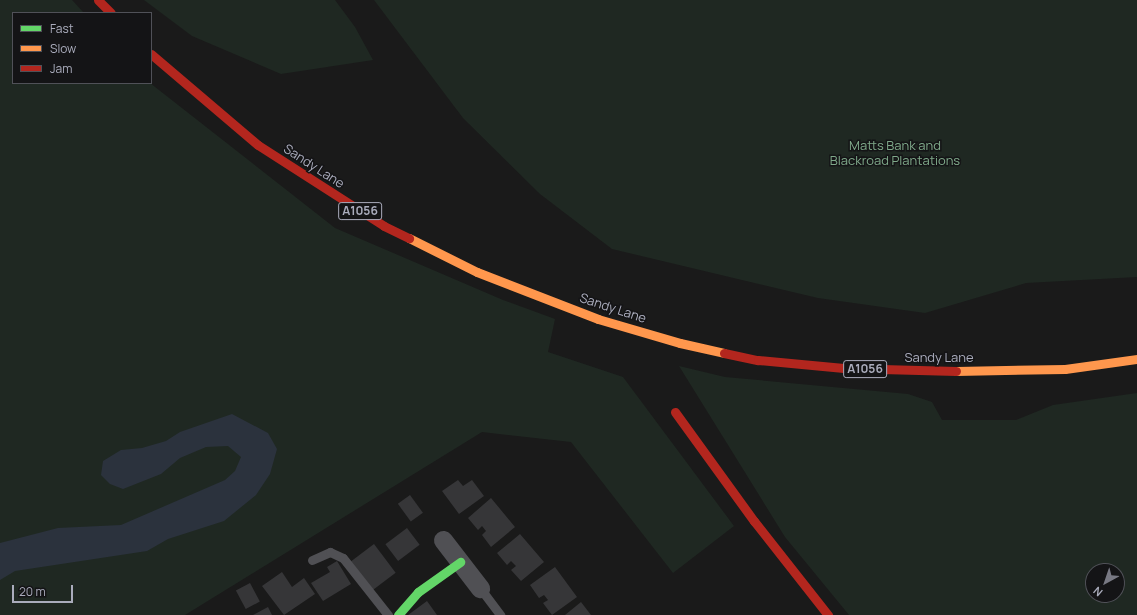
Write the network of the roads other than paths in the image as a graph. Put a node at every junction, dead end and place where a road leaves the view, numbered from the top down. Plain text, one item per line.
1 (98, 0) edge
2 (110, 12) edge
3 (152, 55) edge
4 (1137, 359) edge
5 (675, 412) dead end
6 (443, 540) dead end
7 (312, 560) dead end
8 (460, 562) junction
9 (480, 588) joint
10 (388, 615) edge
11 (398, 615) edge
12 (500, 615) edge
13 (828, 615) edge

1 - 2 main road
3 - 4 main road, Sandy Lane / A1056
5 - 13 main road
6 - 8 street
7 - 10 lane
8 - 9 street
8 - 11 main road
9 - 12 lane

